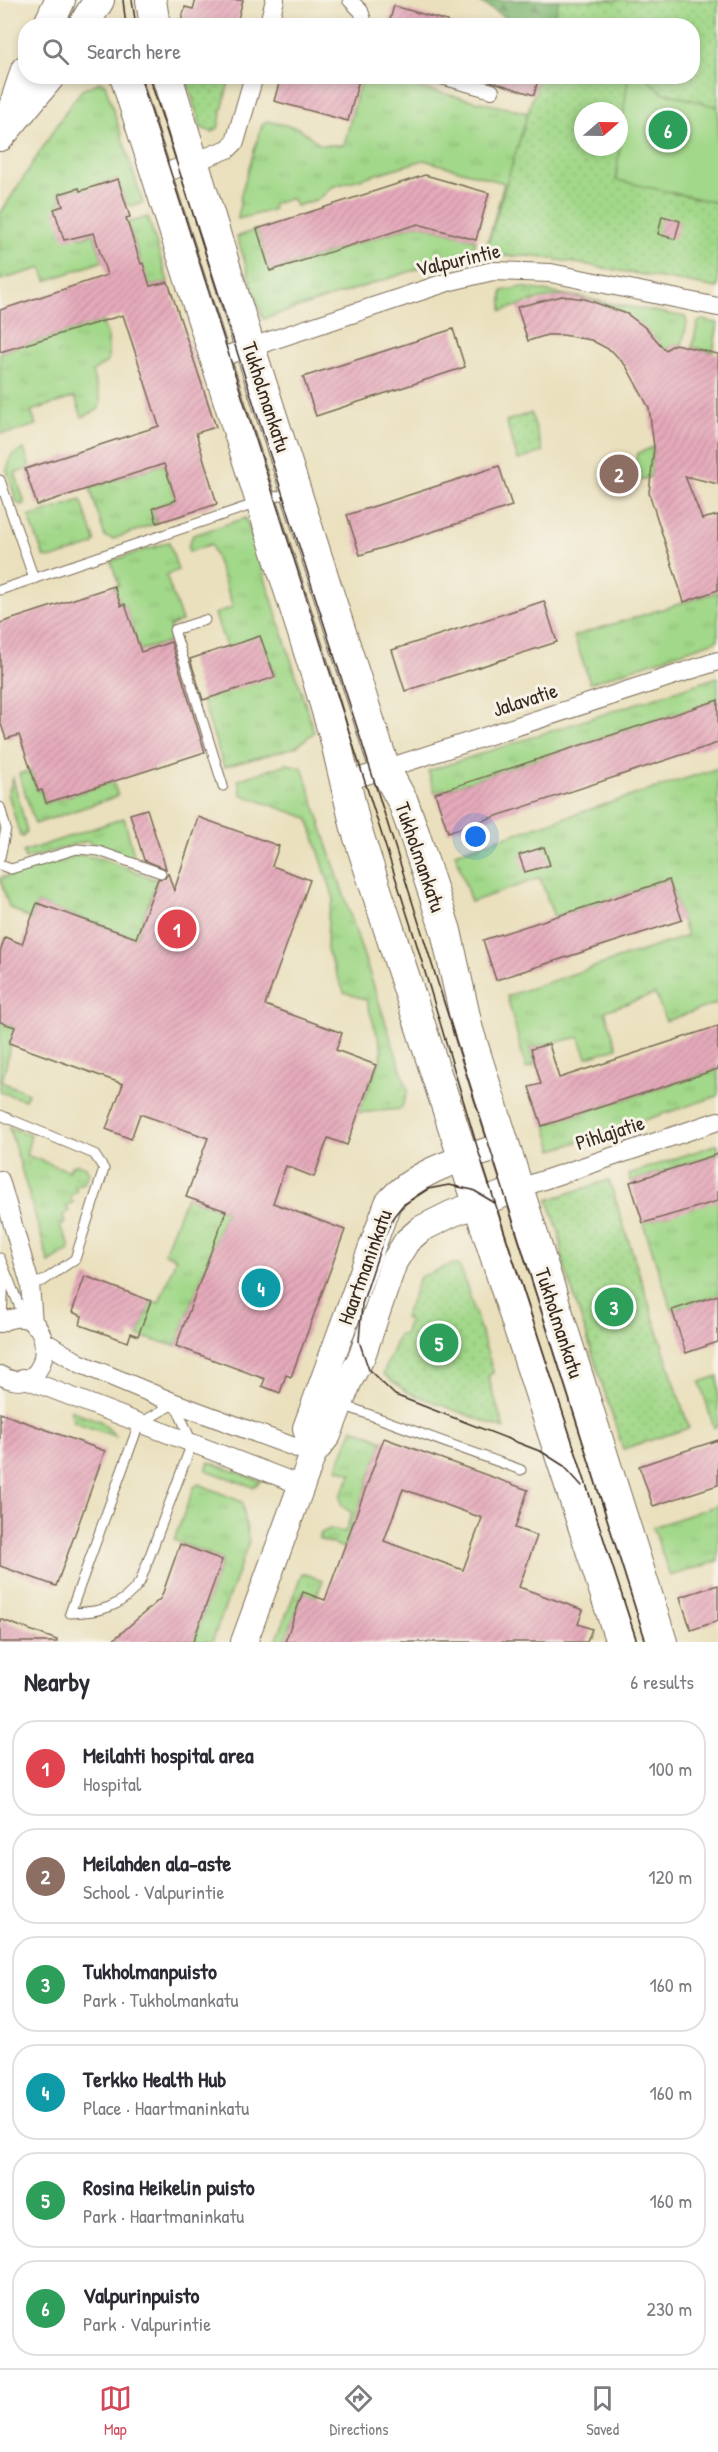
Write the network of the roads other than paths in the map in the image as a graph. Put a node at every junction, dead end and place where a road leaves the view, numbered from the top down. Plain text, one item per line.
1 (60, 0) edge
2 (101, 0) edge
3 (152, 0) edge
4 (275, 0) edge
5 (350, 0) edge
6 (52, 18) edge
7 (89, 18) edge
8 (107, 18) edge
9 (154, 18) edge
10 (270, 18) edge
11 (363, 18) edge
12 (21, 84) edge
13 (43, 84) edge
14 (128, 84) edge
15 (169, 84) edge
16 (252, 84) edge
17 (467, 84) edge
18 (492, 91) dead end
19 (4, 131) edge
20 (194, 164) junction
21 (157, 176) junction
22 (718, 307) edge
23 (250, 348) junction
24 (215, 359) junction
25 (0, 480) edge
26 (295, 490) junction
27 (260, 501) junction
28 (34, 579) junction
29 (0, 590) edge
30 (205, 620) dead end
31 (718, 661) edge
32 (385, 769) junction
33 (345, 782) junction
34 (223, 786) dead end
35 (0, 807) edge
36 (0, 857) edge
37 (0, 865) edge
38 (161, 873) dead end
39 (0, 1116) edge
40 (718, 1121) edge
41 (503, 1146) junction
42 (463, 1159) junction
43 (0, 1180) edge
44 (517, 1189) junction
45 (478, 1204) junction
46 (0, 1258) edge
47 (4, 1271) junction
48 (30, 1284) junction
49 (1, 1322) edge
50 (29, 1322) junction
51 (45, 1342) junction
52 (0, 1375) edge
53 (23, 1378) junction
54 (329, 1400) junction
55 (175, 1403) junction
56 (138, 1424) junction
57 (192, 1443) junction
58 (313, 1454) junction
59 (521, 1470) dead end
60 (301, 1485) junction
61 (244, 1642) edge
62 (621, 1642) edge
63 (662, 1642) edge

1 - 6 main road
2 - 7 main road
2 - 8 main road
3 - 9 main road
4 - 10 street
5 - 11 street
12 - 19 main road
13 - 19 main road
14 - 21 main road, Tukholmankatu
15 - 20 main road, Tukholmankatu
16 - 20 street
17 - 18 street
20 - 21 street
20 - 23 main road, Tukholmankatu
21 - 24 main road, Tukholmankatu
22 - 23 street, Valpurintie
23 - 24 street, Valpurintie
23 - 26 main road, Tukholmankatu
24 - 27 main road, Tukholmankatu
25 - 28 lane
26 - 27 lane
26 - 32 main road, Tukholmankatu
27 - 28 lane
27 - 33 main road, Tukholmankatu
28 - 29 lane
30 - 34 lane
31 - 32 street, Jalavatie
32 - 33 street, Jalavatie
32 - 41 main road, Tukholmankatu
33 - 42 main road, Tukholmankatu
35 - 36 lane
37 - 38 lane
39 - 48 lane
40 - 44 street, Pihlajatie
41 - 42 main road, Haartmaninkatu
41 - 44 main road, Tukholmankatu
42 - 45 main road, Tukholmankatu
42 - 54 main road, Haartmaninkatu
43 - 48 street
44 - 45 main road, Haartmaninkatu
44 - 63 main road, Tukholmankatu
45 - 54 main road, Haartmaninkatu
45 - 62 main road, Tukholmankatu
46 - 47 lane
47 - 49 lane
47 - 50 lane
48 - 50 street
49 - 50 street
50 - 51 street
51 - 53 street
51 - 55 street
52 - 53 street
53 - 56 street
54 - 58 main road, Haartmaninkatu
54 - 59 lane
55 - 56 lane
55 - 57 lane
55 - 58 street
56 - 57 street
56 - 57 lane
57 - 60 street
58 - 60 main road, Haartmaninkatu
60 - 61 main road, Haartmaninkatu

